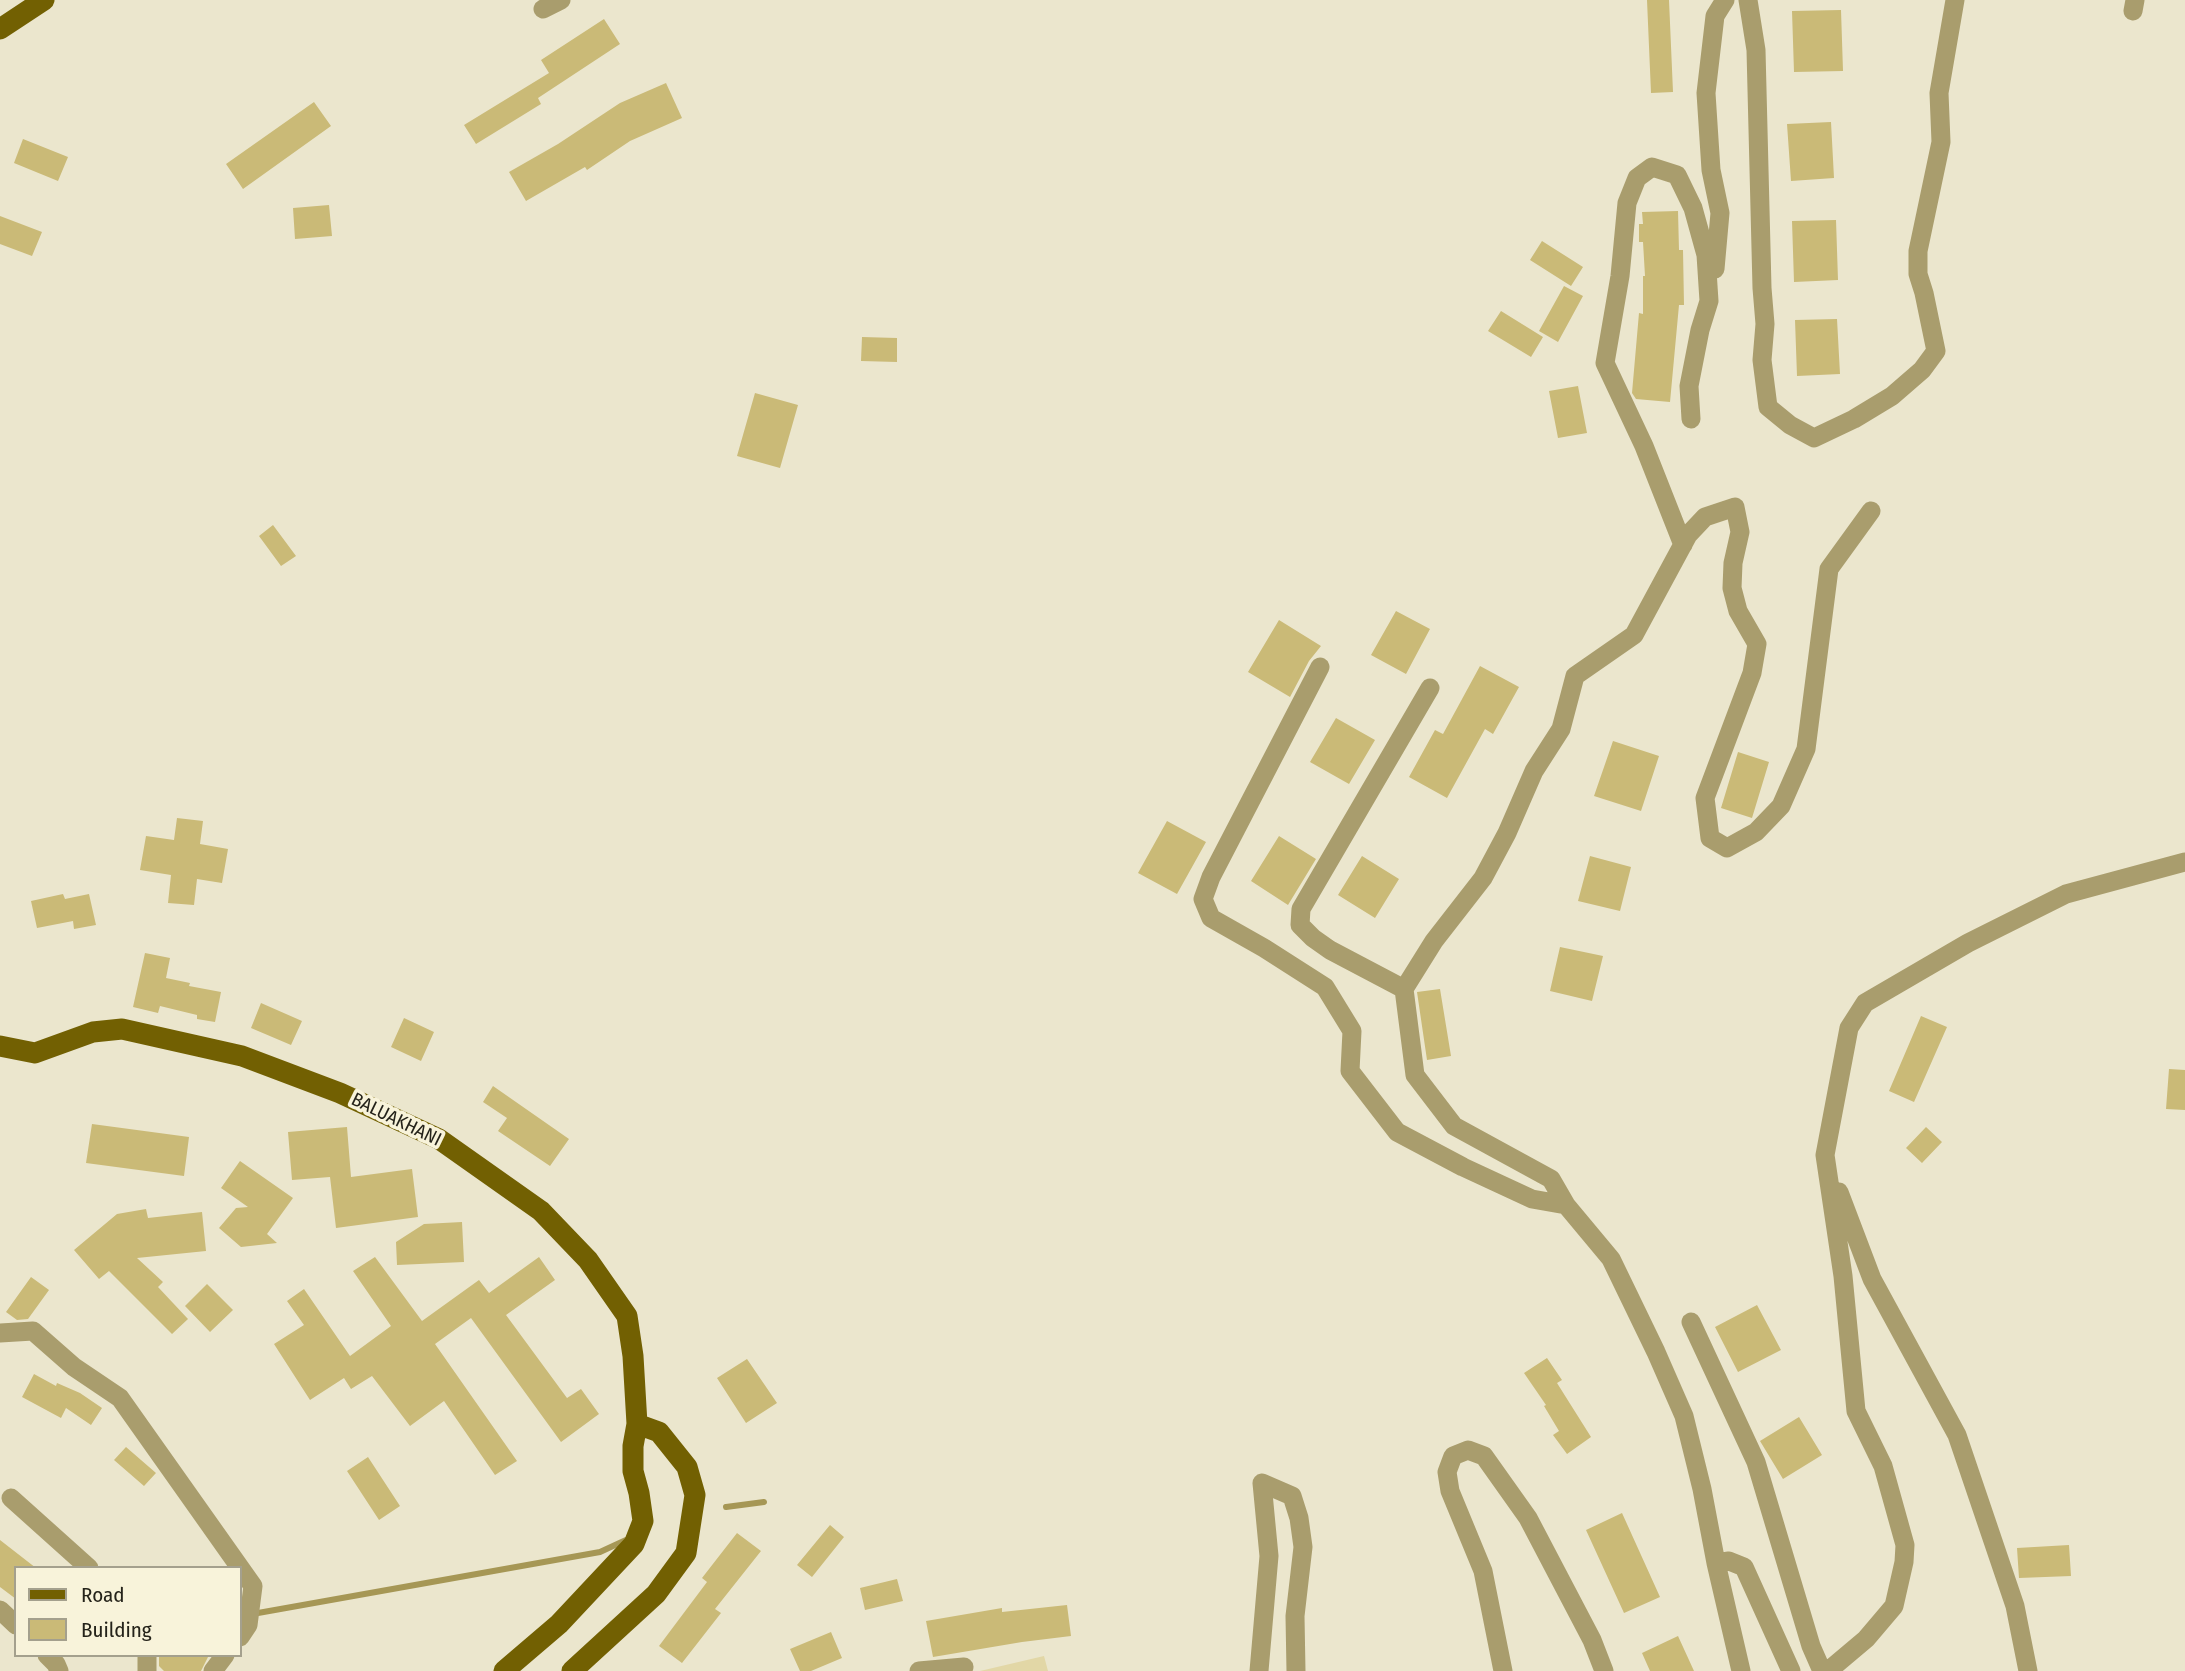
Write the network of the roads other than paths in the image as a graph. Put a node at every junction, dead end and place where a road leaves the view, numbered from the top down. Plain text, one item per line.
1 (44, 0) edge
2 (561, 0) edge
3 (1725, 0) edge
4 (1748, 0) edge
5 (1955, 0) edge
6 (543, 9) dead end
7 (0, 29) edge
8 (1709, 301) junction
9 (1691, 419) dead end
10 (1871, 511) dead end
11 (1683, 545) junction
12 (1320, 667) dead end
13 (1430, 688) dead end
14 (2185, 862) edge
15 (1404, 989) junction
16 (0, 1046) edge
17 (1825, 1155) junction
18 (1566, 1205) junction
19 (1691, 1322) dead end
20 (0, 1333) edge
21 (637, 1424) junction
22 (11, 1498) dead end
23 (1716, 1563) junction
24 (87, 1566) edge
25 (239, 1566) edge
26 (242, 1570) edge
27 (0, 1610) edge
28 (14, 1623) edge
29 (242, 1634) edge
30 (49, 1657) edge
31 (964, 1667) dead end
32 (59, 1671) edge
33 (504, 1671) edge
34 (572, 1671) edge
35 (919, 1671) edge
36 (1259, 1671) edge
37 (1296, 1671) edge
38 (1503, 1671) edge
39 (1604, 1671) edge
40 (1741, 1671) edge
41 (1791, 1671) edge
42 (1822, 1671) edge
43 (1828, 1671) edge
44 (2028, 1671) edge

1 - 7 main road
2 - 6 street
3 - 8 street
4 - 5 street
8 - 9 street
8 - 11 street
10 - 11 street
11 - 15 street
12 - 18 street
13 - 15 street
14 - 17 street
15 - 18 street
16 - 21 main road, BALUAKHANI
17 - 43 street
17 - 44 street
18 - 23 street
19 - 42 street
20 - 25 street
21 - 33 main road, BALUAKHANI
21 - 34 main road
22 - 24 street
23 - 40 street
23 - 41 street
26 - 29 street
27 - 28 street
30 - 32 street
31 - 35 street
36 - 37 street
38 - 39 street

